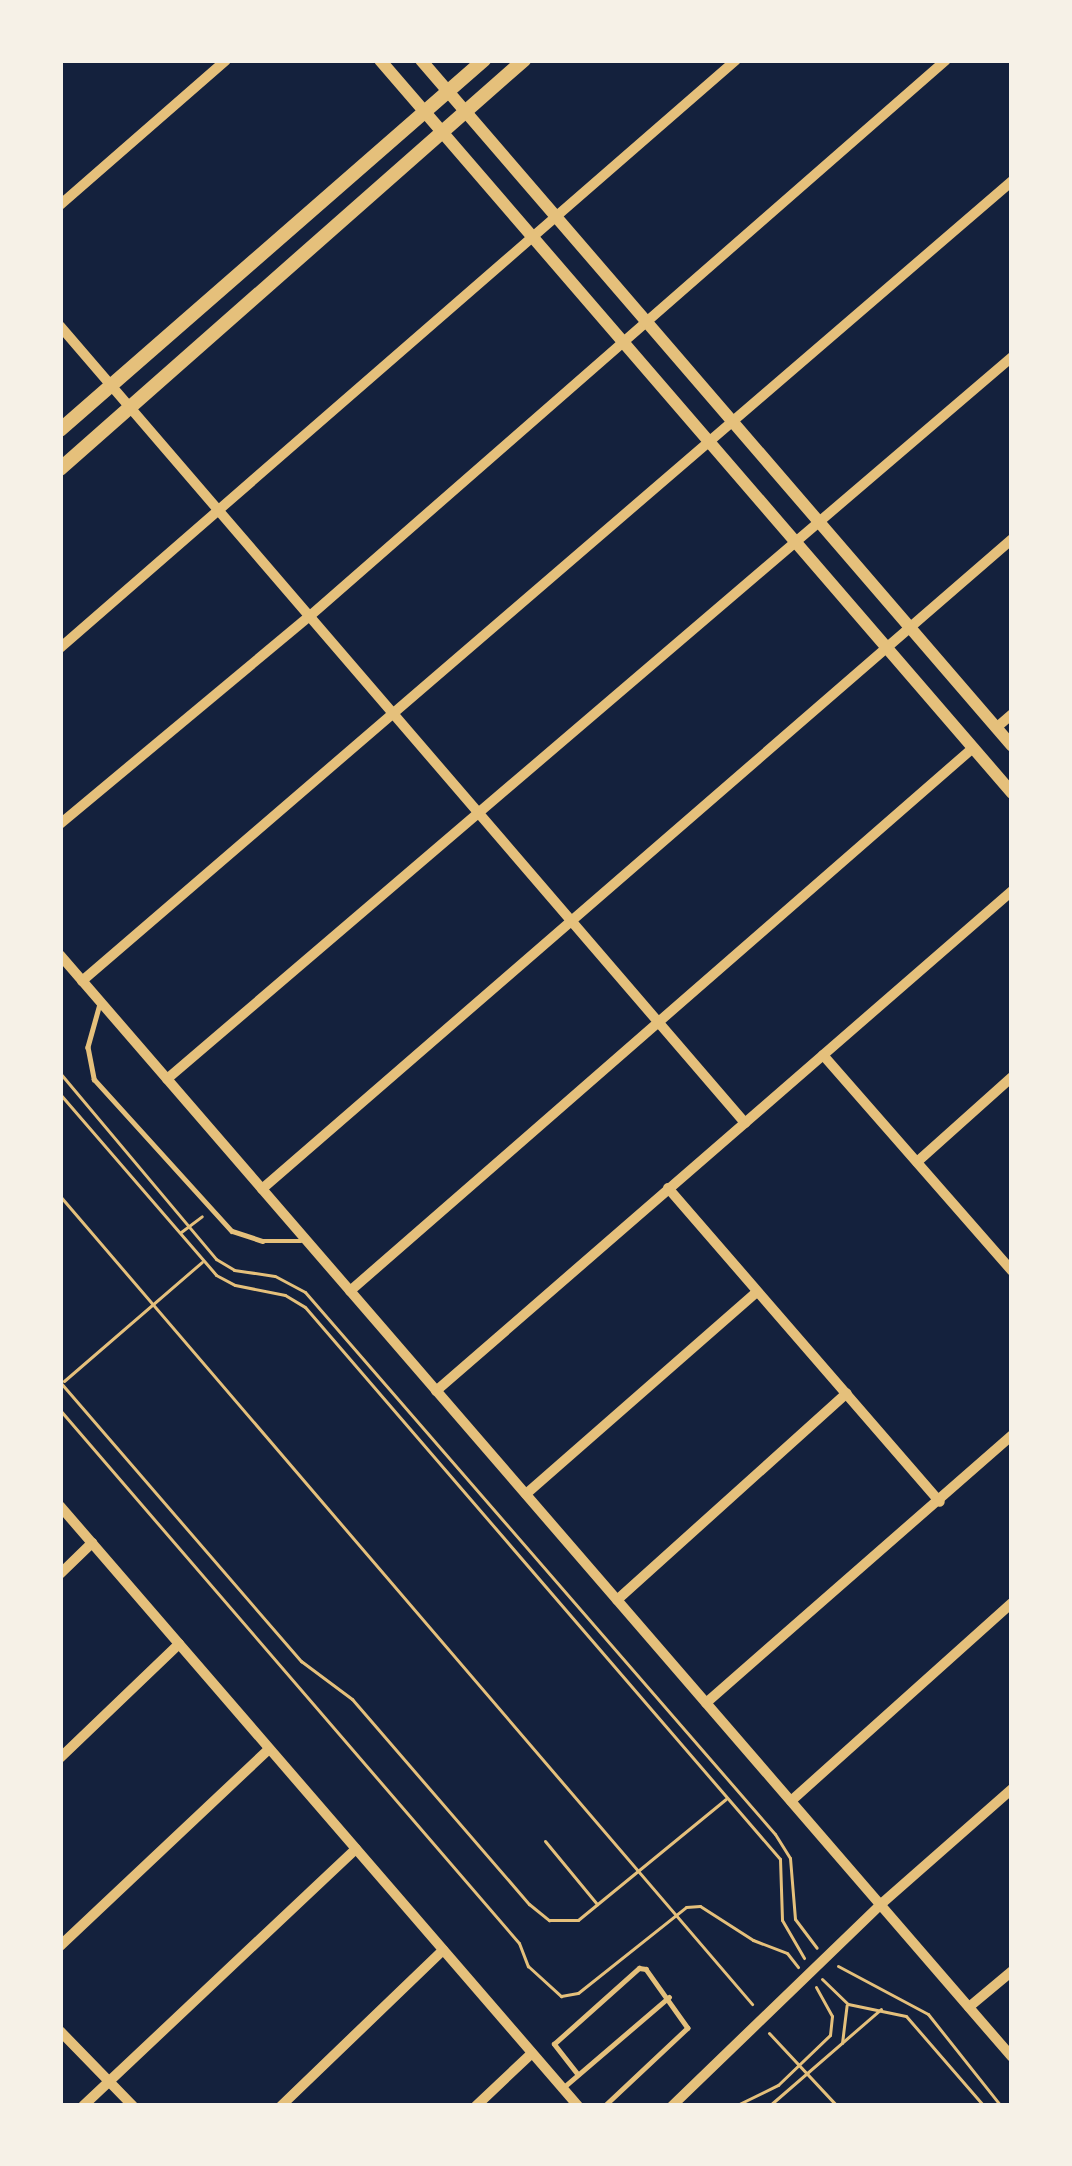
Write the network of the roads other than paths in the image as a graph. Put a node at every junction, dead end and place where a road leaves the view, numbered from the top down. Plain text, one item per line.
1 (226, 60) edge
2 (380, 60) edge
3 (421, 60) edge
4 (484, 60) edge
5 (524, 60) edge
6 (736, 60) edge
7 (946, 60) edge
8 (448, 92) junction
9 (425, 112) junction
10 (465, 112) junction
11 (444, 134) junction
12 (1012, 181) edge
13 (60, 205) edge
14 (554, 216) junction
15 (531, 236) junction
16 (648, 324) junction
17 (60, 326) edge
18 (624, 344) junction
19 (1012, 357) edge
20 (110, 386) junction
21 (128, 410) junction
22 (734, 424) junction
23 (60, 430) edge
24 (711, 444) junction
25 (60, 470) edge
26 (218, 514) junction
27 (818, 522) junction
28 (1012, 539) edge
29 (795, 542) junction
30 (311, 614) junction
31 (909, 627) junction
32 (60, 648) edge
33 (887, 649) junction
34 (396, 714) junction
35 (1012, 714) edge
36 (996, 728) junction
37 (1012, 746) edge
38 (973, 748) junction
39 (1012, 793) edge
40 (482, 812) junction
41 (60, 824) edge
42 (1012, 891) edge
43 (569, 924) junction
44 (60, 955) edge
45 (82, 981) junction
46 (101, 1002) junction
47 (658, 1024) junction
48 (823, 1055) junction
49 (1012, 1077) edge
50 (167, 1079) junction
51 (745, 1123) junction
52 (917, 1162) junction
53 (262, 1189) junction
54 (668, 1189) junction
55 (307, 1241) junction
56 (1012, 1250) edge
57 (1001, 1259) junction
58 (1012, 1271) edge
59 (350, 1291) junction
60 (757, 1292) junction
61 (436, 1390) junction
62 (848, 1393) junction
63 (1012, 1435) edge
64 (526, 1494) junction
65 (940, 1502) junction
66 (60, 1506) edge
67 (92, 1544) junction
68 (60, 1574) edge
69 (617, 1600) junction
70 (1012, 1603) edge
71 (179, 1644) junction
72 (706, 1702) junction
73 (269, 1749) junction
74 (60, 1758) edge
75 (1012, 1789) edge
76 (791, 1801) junction
77 (356, 1849) junction
78 (880, 1904) junction
79 (60, 1946) edge
80 (443, 1950) junction
81 (1012, 1971) edge
82 (669, 1997) junction
83 (969, 2007) junction
84 (60, 2030) edge
85 (532, 2053) junction
86 (1012, 2057) edge
87 (578, 2075) junction
88 (109, 2081) junction
89 (562, 2088) junction
90 (83, 2106) edge
91 (133, 2106) edge
92 (281, 2106) edge
93 (476, 2106) edge
94 (578, 2106) edge
95 (605, 2106) edge
96 (672, 2106) edge

1 - 13 street
2 - 9 street
3 - 8 street
4 - 8 main road
5 - 10 main road
6 - 14 street
7 - 16 street
8 - 9 main road
8 - 10 street
9 - 11 street
9 - 20 main road
10 - 11 main road
10 - 14 street
11 - 15 street
11 - 21 main road
12 - 22 street
14 - 15 street
14 - 16 street
15 - 18 street
15 - 26 street
16 - 18 street
16 - 22 street
17 - 20 street
18 - 24 street
18 - 30 street
19 - 27 street
20 - 21 street
20 - 23 main road
21 - 25 main road
21 - 26 street
22 - 24 street
22 - 27 street
24 - 29 street
24 - 34 street
26 - 30 street
26 - 32 street
27 - 29 street
27 - 31 street
28 - 31 street
29 - 33 street
29 - 40 street
30 - 34 street
30 - 41 street
31 - 33 street
31 - 36 street
33 - 38 street
33 - 43 street
34 - 40 street
34 - 45 street
35 - 36 street
36 - 37 street
38 - 39 street
38 - 47 street
40 - 43 street
40 - 50 street
42 - 48 street
43 - 47 street
43 - 53 street
44 - 45 street
45 - 46 street
46 - 50 street
46 - 55 lane
47 - 51 street
47 - 59 street
48 - 51 street
48 - 52 street
49 - 52 street
50 - 53 street
51 - 54 street
52 - 57 street
53 - 55 street
54 - 60 street
54 - 61 street
55 - 59 street
56 - 57 street
57 - 58 street
59 - 61 street
60 - 62 street
60 - 64 street
61 - 64 street
62 - 65 street
62 - 69 street
63 - 65 street
64 - 69 street
65 - 72 street
66 - 67 street
67 - 68 street
67 - 71 street
69 - 72 street
70 - 76 street
71 - 73 street
71 - 74 street
72 - 76 street
73 - 77 street
73 - 79 street
75 - 78 street
76 - 78 street
77 - 80 street
77 - 88 street
78 - 83 street
78 - 96 street
80 - 85 street
80 - 92 street
81 - 83 street
82 - 87 lane
82 - 87 lane
82 - 95 lane
83 - 86 street
84 - 88 street
85 - 89 street
85 - 93 street
87 - 89 lane
88 - 90 street
88 - 91 street
89 - 94 street

